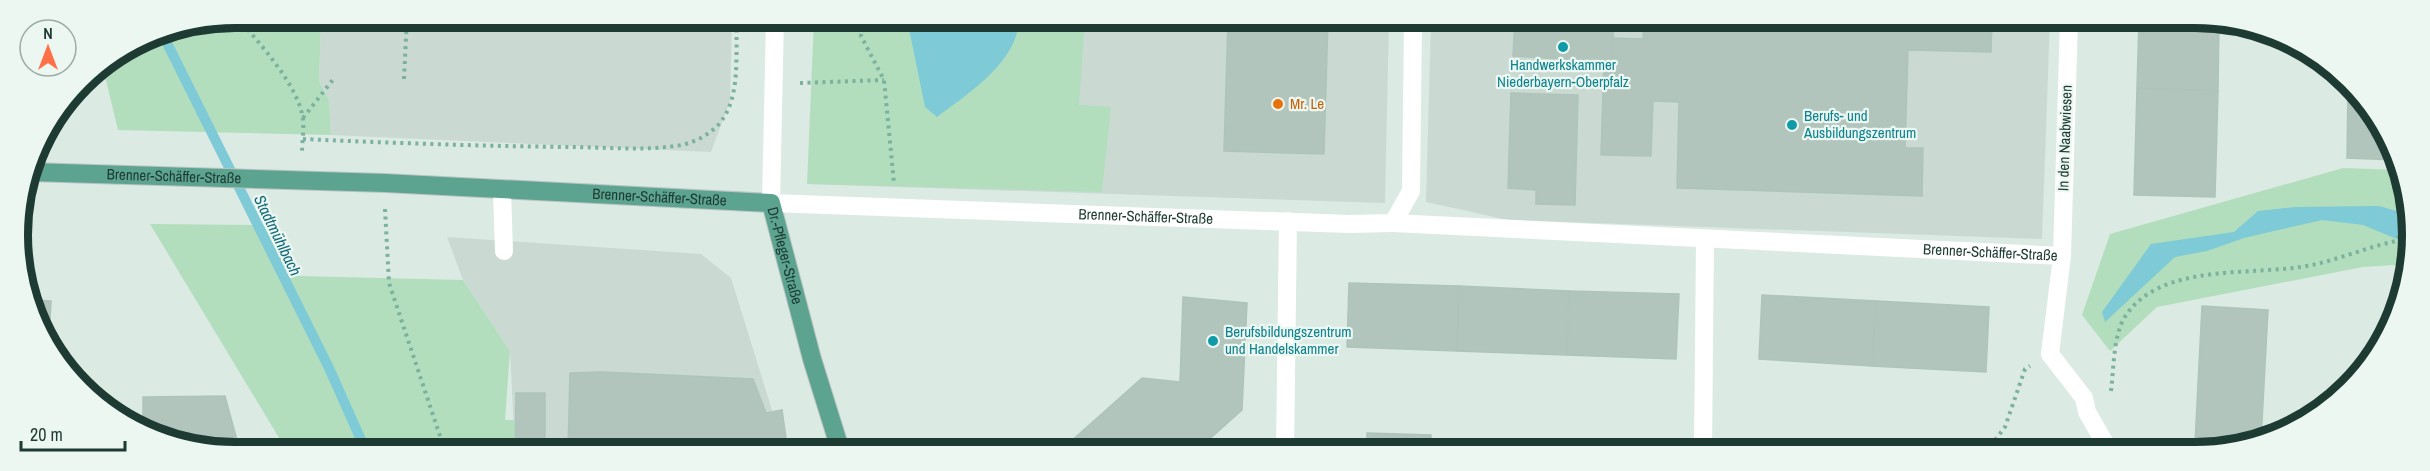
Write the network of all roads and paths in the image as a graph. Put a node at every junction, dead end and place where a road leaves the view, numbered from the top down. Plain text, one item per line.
1 (246, 28) edge
2 (407, 28) edge
3 (737, 28) edge
4 (776, 28) edge
5 (862, 28) edge
6 (1413, 28) edge
7 (2069, 28) edge
8 (335, 77) dead end
9 (404, 79) dead end
10 (884, 80) junction
11 (774, 83) junction
12 (303, 119) junction
13 (303, 139) junction
14 (39, 172) edge
15 (293, 180) junction
16 (384, 183) junction
17 (502, 190) junction
18 (771, 203) junction
19 (897, 208) junction
20 (1288, 221) junction
21 (1393, 223) junction
22 (2401, 232) edge
23 (1704, 239) junction
24 (504, 251) dead end
25 (2062, 256) junction
26 (2050, 354) junction
27 (2087, 412) junction
28 (442, 442) edge
29 (838, 442) edge
30 (1285, 442) edge
31 (1703, 442) edge
32 (1994, 442) edge
33 (2104, 442) edge

1 - 12 path
2 - 9 path
3 - 13 path
4 - 11 street, Dr.-Pfleger-Straße
5 - 10 path
6 - 21 street
7 - 25 street, In den Naabwiesen
8 - 12 path
10 - 11 path
10 - 19 path
11 - 18 street, Dr.-Pfleger-Straße
12 - 13 path
13 - 15 path
14 - 15 main road, Brenner-Schäffer-Straße
15 - 16 main road, Brenner-Schäffer-Straße
16 - 17 main road, Brenner-Schäffer-Straße
16 - 28 path
17 - 18 main road, Brenner-Schäffer-Straße
17 - 24 street
18 - 19 street, Brenner-Schäffer-Straße
18 - 29 main road, Dr.-Pfleger-Straße
19 - 20 street, Brenner-Schäffer-Straße
20 - 21 street, Brenner-Schäffer-Straße
20 - 30 street
21 - 23 street, Brenner-Schäffer-Straße
22 - 27 path
23 - 25 street, Brenner-Schäffer-Straße
23 - 31 street
25 - 26 street, Brenner-Schäffer-Straße
26 - 27 street
26 - 32 path
27 - 33 street

